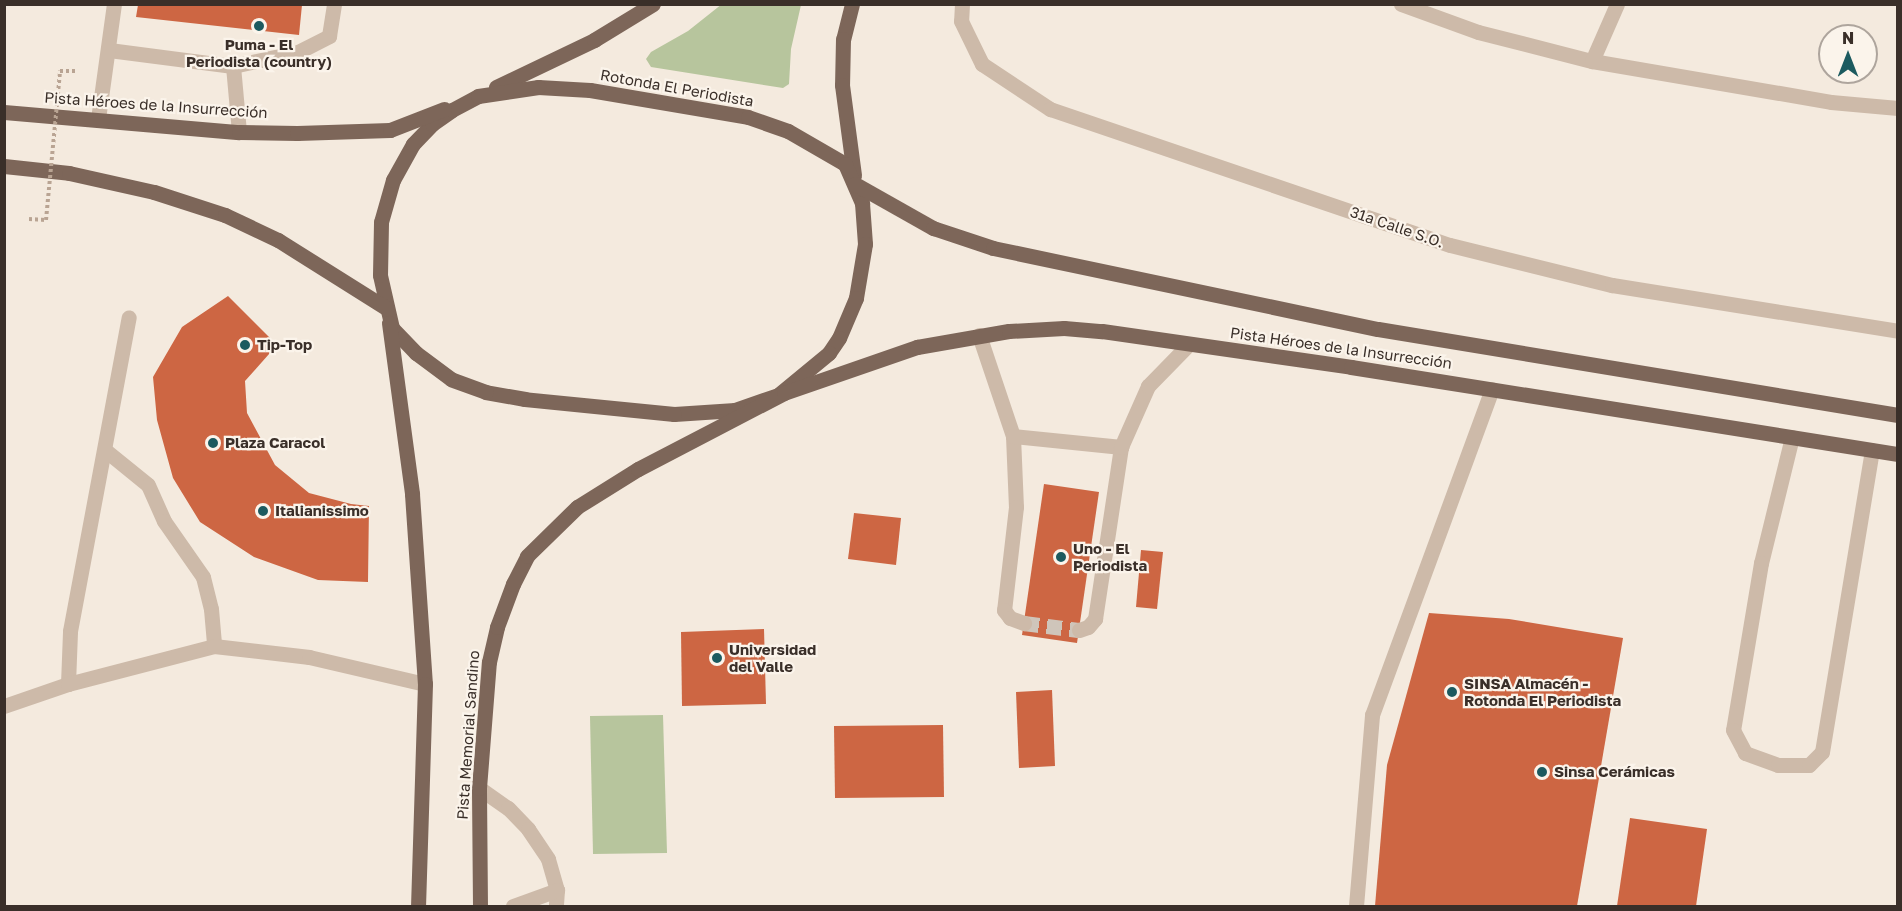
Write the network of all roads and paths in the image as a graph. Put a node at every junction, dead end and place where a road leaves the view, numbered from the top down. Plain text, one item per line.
1 (114, 4) edge
2 (334, 4) edge
3 (652, 4) edge
4 (852, 4) edge
5 (962, 4) edge
6 (1401, 4) edge
7 (1617, 4) edge
8 (110, 50) junction
9 (1592, 61) junction
10 (233, 66) junction
11 (76, 72) dead end
12 (478, 96) junction
13 (1898, 108) edge
14 (4, 112) edge
15 (98, 119) junction
16 (239, 132) junction
17 (4, 166) edge
18 (855, 184) junction
19 (29, 219) dead end
20 (386, 308) junction
21 (129, 317) dead end
22 (1898, 331) edge
23 (979, 335) junction
24 (1188, 345) junction
25 (1492, 389) junction
26 (784, 393) junction
27 (1898, 415) edge
28 (1013, 436) junction
29 (1792, 437) junction
30 (1121, 447) junction
31 (105, 450) junction
32 (1872, 450) junction
33 (1898, 454) edge
34 (1024, 623) tunnel mouth
35 (1079, 630) dead end
36 (214, 646) junction
37 (68, 684) junction
38 (425, 684) junction
39 (4, 706) edge
40 (479, 788) junction
41 (557, 890) junction
42 (418, 906) edge
43 (480, 906) edge
44 (513, 906) edge
45 (556, 906) edge
46 (1356, 906) edge

1 - 8 street
2 - 10 street
3 - 12 main road
4 - 18 main road
5 - 22 street, 31a Calle S.O.
6 - 9 street
7 - 9 street
8 - 10 street
8 - 15 street
9 - 13 street
10 - 16 street
11 - 19 path, bridge
12 - 16 main road, Pista Héroes de la Insurrección
12 - 18 main road, Rotonda El Periodista
12 - 20 main road, Rotonda El Periodista
14 - 15 main road, Pista Héroes de la Insurrección
15 - 16 main road, Pista Héroes de la Insurrección
17 - 20 main road
18 - 26 main road, Rotonda El Periodista
18 - 27 main road, Pista Héroes de la Insurrección
20 - 26 main road, Rotonda El Periodista
20 - 38 main road
21 - 31 street
23 - 24 main road, Pista Héroes de la Insurrección
23 - 26 main road, Pista Héroes de la Insurrección
23 - 28 street
24 - 25 main road, Pista Héroes de la Insurrección
24 - 30 street
25 - 29 main road, Pista Héroes de la Insurrección
25 - 46 street
26 - 40 main road, Pista Memorial Sandino
28 - 30 street
28 - 34 street
29 - 32 main road, Pista Héroes de la Insurrección
29 - 32 street
30 - 35 street
31 - 36 street
31 - 37 street
32 - 33 main road, Pista Héroes de la Insurrección
36 - 37 street
36 - 38 street
37 - 39 street
38 - 42 main road
40 - 41 street
40 - 43 main road, Pista Memorial Sandino
41 - 44 street
41 - 45 street

